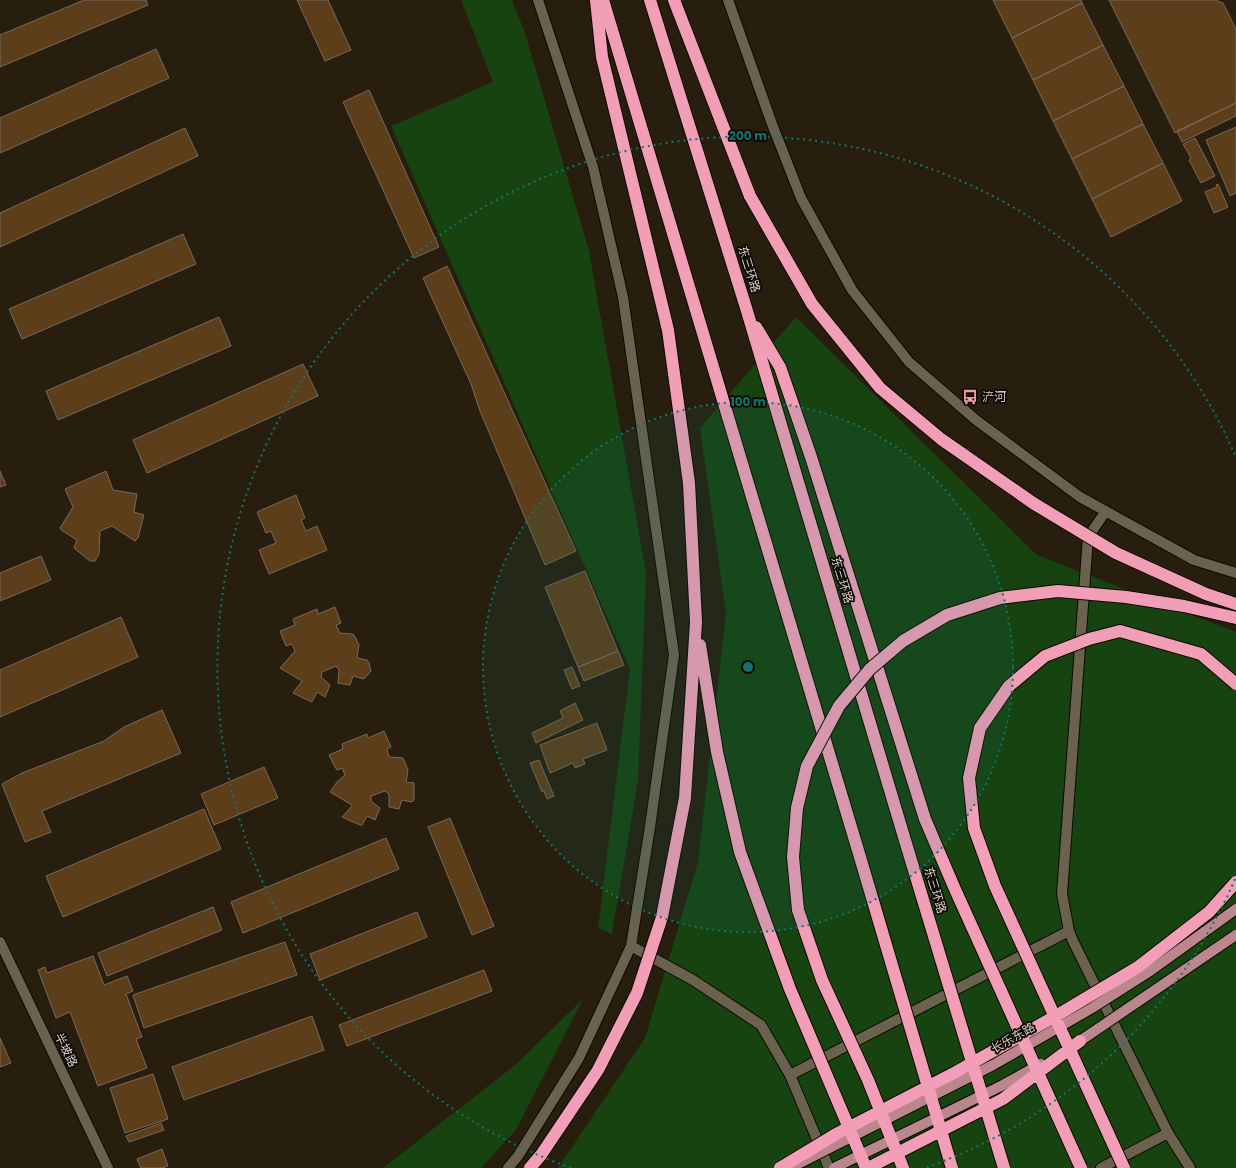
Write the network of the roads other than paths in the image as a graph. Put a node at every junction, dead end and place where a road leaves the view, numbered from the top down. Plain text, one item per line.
1 (538, 0) edge
2 (596, 0) edge
3 (603, 0) edge
4 (650, 0) edge
5 (674, 0) edge
6 (728, 0) edge
7 (747, 311) junction
8 (1106, 511) junction
9 (1236, 573) edge
10 (1236, 604) edge
11 (1236, 618) edge
12 (696, 622) junction
13 (1236, 684) edge
14 (1236, 882) edge
15 (1236, 909) edge
16 (1069, 931) junction
17 (1236, 935) edge
18 (0, 942) edge
19 (631, 946) junction
20 (1080, 1041) junction
21 (790, 1075) junction
22 (1168, 1133) junction
23 (108, 1168) edge
24 (508, 1168) edge
25 (530, 1168) edge
26 (780, 1168) edge
27 (790, 1168) edge
28 (829, 1168) edge
29 (834, 1168) edge
30 (867, 1168) edge
31 (903, 1168) edge
32 (952, 1168) edge
33 (1004, 1168) edge
34 (1082, 1168) edge
35 (1101, 1168) edge
36 (1124, 1168) edge
37 (1190, 1168) edge

1 - 19 main road
2 - 12 highway
3 - 32 highway, bridge
4 - 7 highway, 东三环路
5 - 10 highway, bridge
6 - 8 main road
7 - 33 highway, 东三环路, bridge
7 - 34 highway, bridge
8 - 9 main road
8 - 16 main road
11 - 31 highway, bridge
12 - 25 highway, bridge
12 - 30 highway, bridge
13 - 36 highway, bridge
14 - 26 highway, bridge
15 - 27 main road, 长乐东路, bridge
16 - 21 main road
16 - 22 main road
17 - 20 main road, bridge
18 - 23 main road, 半坡路
19 - 21 main road
19 - 24 main road
20 - 29 main road, bridge
20 - 30 highway, bridge
21 - 28 main road
22 - 35 main road
22 - 37 main road

